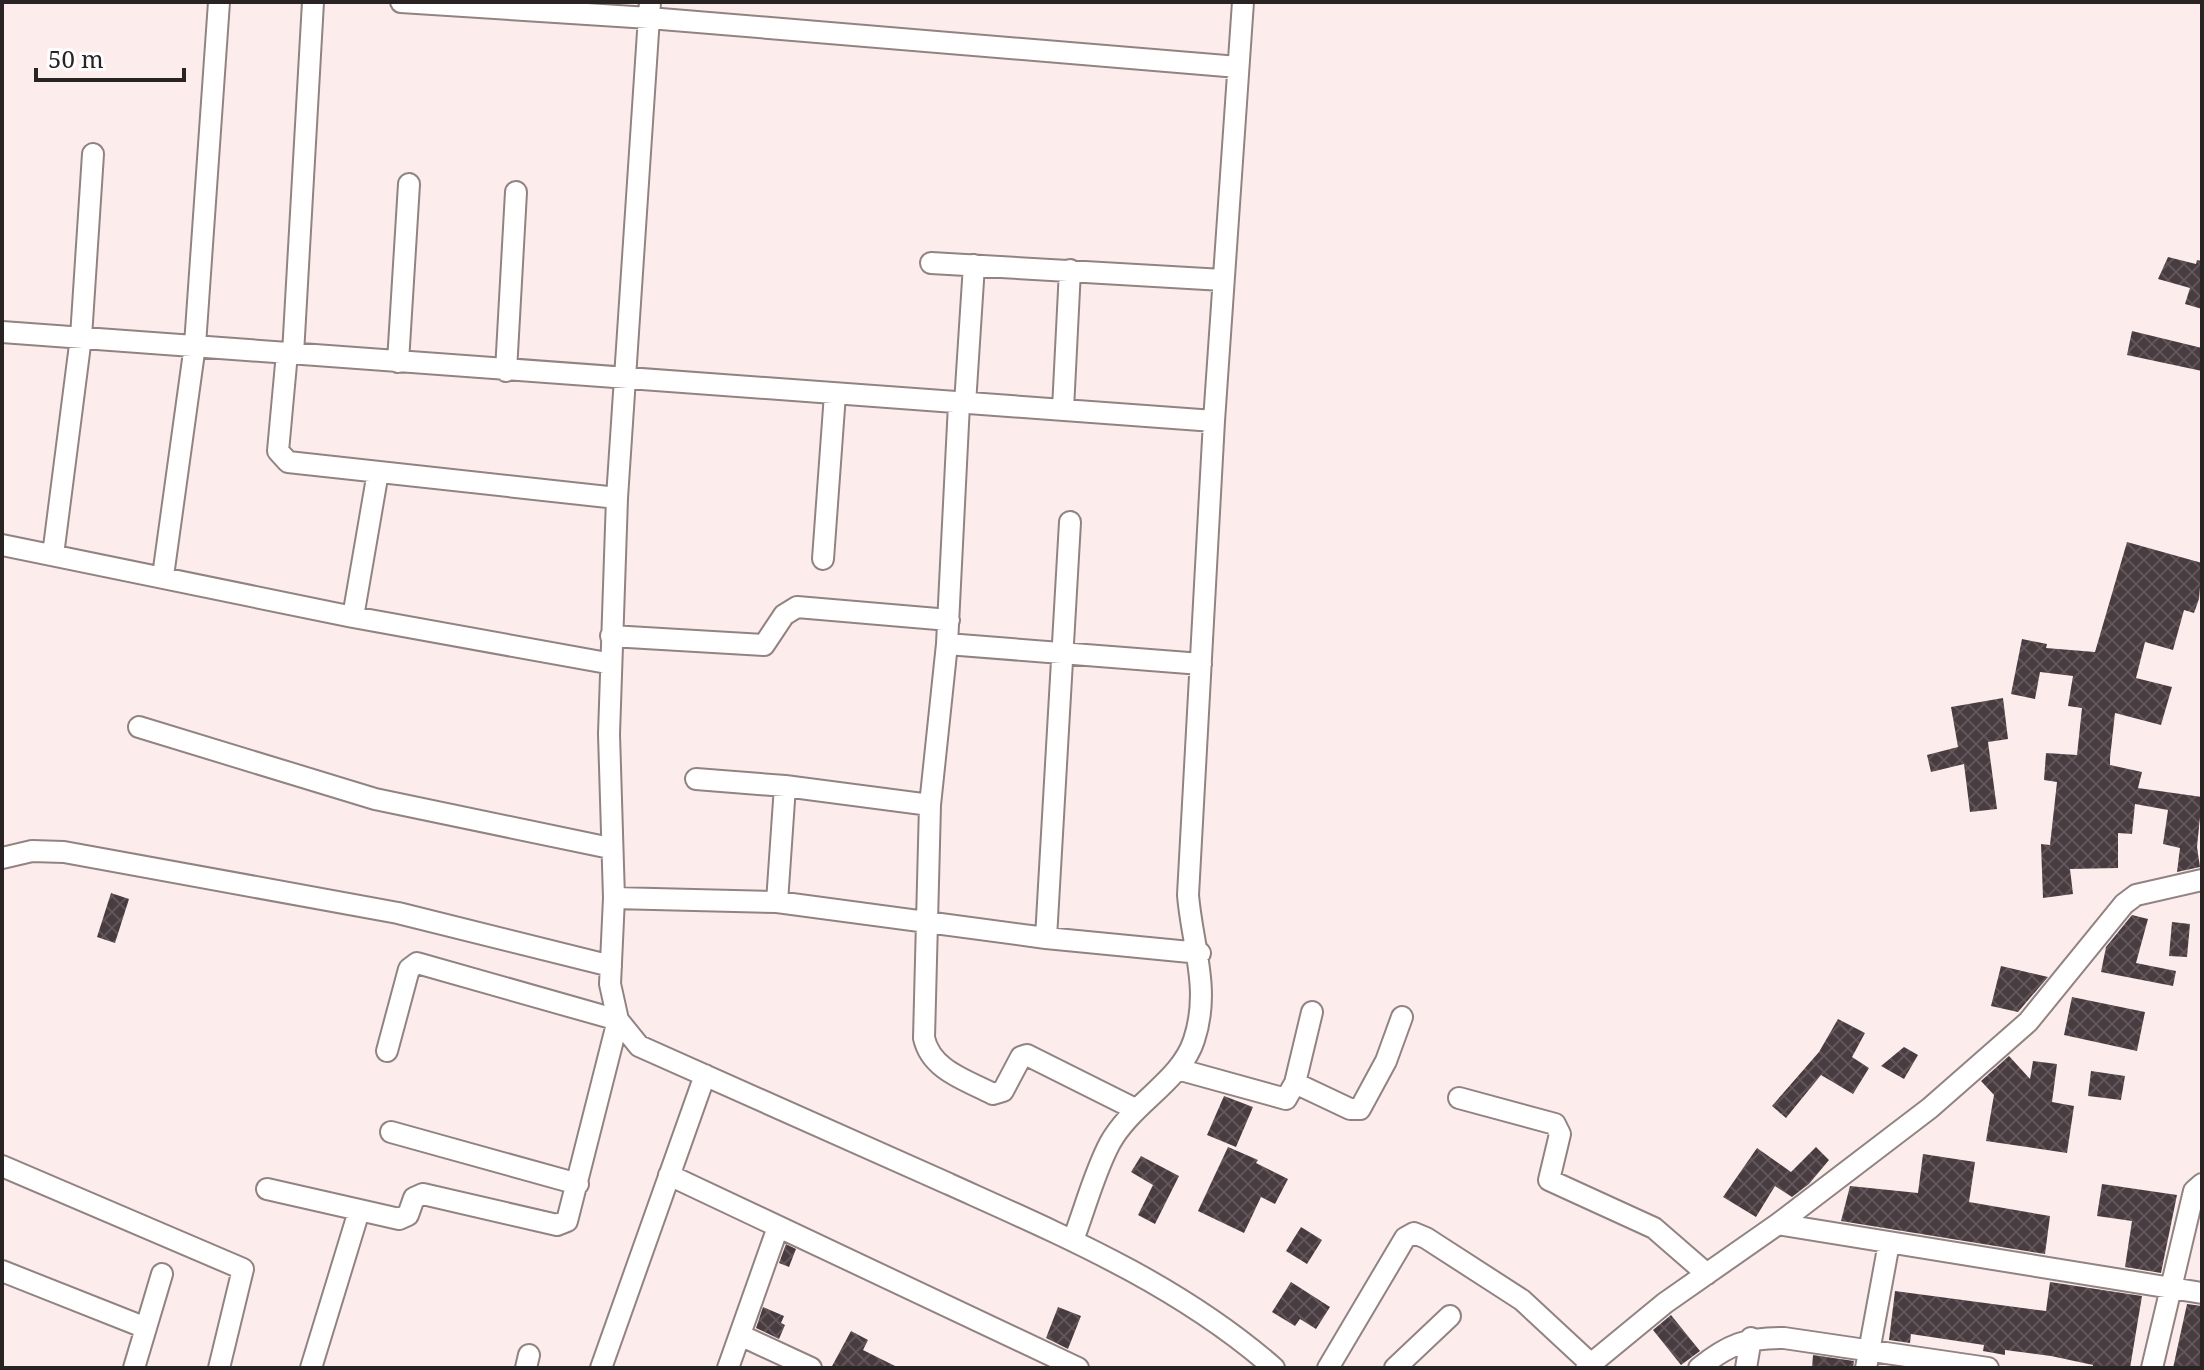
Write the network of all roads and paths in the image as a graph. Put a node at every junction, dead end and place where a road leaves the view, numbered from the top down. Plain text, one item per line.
1 (219, 2) edge
2 (313, 2) edge
3 (401, 2) edge
4 (1243, 2) edge
5 (453, 4) edge
6 (649, 10) edge
7 (1238, 67) junction
8 (93, 154) dead end
9 (409, 184) dead end
10 (516, 192) dead end
11 (931, 263) dead end
12 (974, 265) junction
13 (1070, 270) junction
14 (1223, 280) junction
15 (2, 332) edge
16 (81, 337) junction
17 (195, 345) junction
18 (290, 353) junction
19 (398, 362) junction
20 (506, 371) junction
21 (623, 380) junction
22 (835, 394) junction
23 (962, 404) junction
24 (1063, 409) junction
25 (1214, 421) junction
26 (378, 472) junction
27 (617, 498) junction
28 (1070, 522) dead end
29 (2, 545) edge
30 (53, 555) junction
31 (823, 559) dead end
32 (163, 576) junction
33 (353, 617) junction
34 (949, 620) junction
35 (611, 636) junction
36 (947, 644) junction
37 (1063, 653) junction
38 (607, 663) dead end
39 (1201, 664) junction
40 (139, 727) dead end
41 (696, 779) dead end
42 (785, 786) junction
43 (930, 805) junction
44 (610, 848) junction
45 (2, 858) edge
46 (2202, 880) edge
47 (614, 898) junction
48 (777, 902) junction
49 (927, 922) junction
50 (1046, 938) junction
51 (1200, 953) junction
52 (611, 966) junction
53 (1312, 1012) dead end
54 (1402, 1017) dead end
55 (618, 1020) junction
56 (387, 1051) dead end
57 (1181, 1070) junction
58 (705, 1075) junction
59 (1295, 1083) junction
60 (1459, 1098) dead end
61 (1135, 1109) junction
62 (391, 1132) dead end
63 (2, 1166) edge
64 (669, 1175) junction
65 (578, 1184) junction
66 (2202, 1184) edge
67 (267, 1189) dead end
68 (359, 1211) junction
69 (1778, 1224) junction
70 (778, 1227) junction
71 (1073, 1240) junction
72 (1889, 1243) junction
73 (2, 1271) edge
74 (162, 1274) dead end
75 (1707, 1274) junction
76 (2170, 1288) junction
77 (2202, 1293) edge
78 (1450, 1316) dead end
79 (146, 1328) junction
80 (740, 1335) junction
81 (1751, 1338) junction
82 (1868, 1359) edge
83 (1589, 1366) edge
84 (134, 1368) edge
85 (219, 1368) edge
86 (311, 1368) edge
87 (601, 1368) edge
88 (728, 1368) edge
89 (811, 1368) edge
90 (1078, 1368) edge
91 (1274, 1368) edge
92 (1328, 1368) edge
93 (1395, 1368) edge
94 (1699, 1368) edge
95 (1746, 1368) edge
96 (1988, 1368) edge
97 (2152, 1368) edge

1 - 17 street
2 - 18 street
3 - 5 street
4 - 7 street
5 - 6 street
6 - 7 street
6 - 21 street
7 - 14 street
8 - 16 street
9 - 19 street
10 - 20 street
11 - 12 street
12 - 13 street
12 - 23 street
13 - 14 street
13 - 24 street
14 - 25 street
15 - 16 street
16 - 17 street
16 - 30 street
17 - 18 street
17 - 32 street
18 - 19 street
18 - 26 street
19 - 20 street
20 - 21 street
21 - 22 street
21 - 27 street
22 - 23 street
22 - 31 street
23 - 24 street
23 - 34 street
24 - 25 street
25 - 39 street
26 - 27 street
26 - 33 street
27 - 35 street
28 - 37 street
29 - 30 street
30 - 32 street
32 - 33 street
33 - 38 street
34 - 35 street
34 - 36 street
35 - 44 street
36 - 37 street
36 - 43 street
37 - 39 street
37 - 50 street
39 - 51 street
40 - 44 street
41 - 42 street
42 - 43 street
42 - 48 street
43 - 49 street
44 - 47 street
45 - 52 street
46 - 69 street
47 - 48 street
47 - 52 street
48 - 49 street
49 - 50 street
49 - 61 street
50 - 51 street
51 - 57 street
52 - 55 street
53 - 59 street
54 - 59 street
55 - 56 street
55 - 58 street
55 - 65 street
57 - 59 street
57 - 61 street
58 - 64 street
58 - 71 street
60 - 75 street
61 - 71 street
62 - 65 street
63 - 85 street
64 - 70 street
64 - 87 street
65 - 68 street
66 - 76 street
67 - 68 street
68 - 86 street
69 - 72 street
69 - 75 street
70 - 80 street
70 - 90 street
71 - 91 street
72 - 76 street
72 - 82 street
73 - 79 street
74 - 79 street
75 - 83 street
76 - 77 street
76 - 97 street
78 - 93 street
79 - 84 street
80 - 88 street
80 - 89 street
81 - 82 street
81 - 94 street
81 - 95 street
82 - 96 street
83 - 92 street

